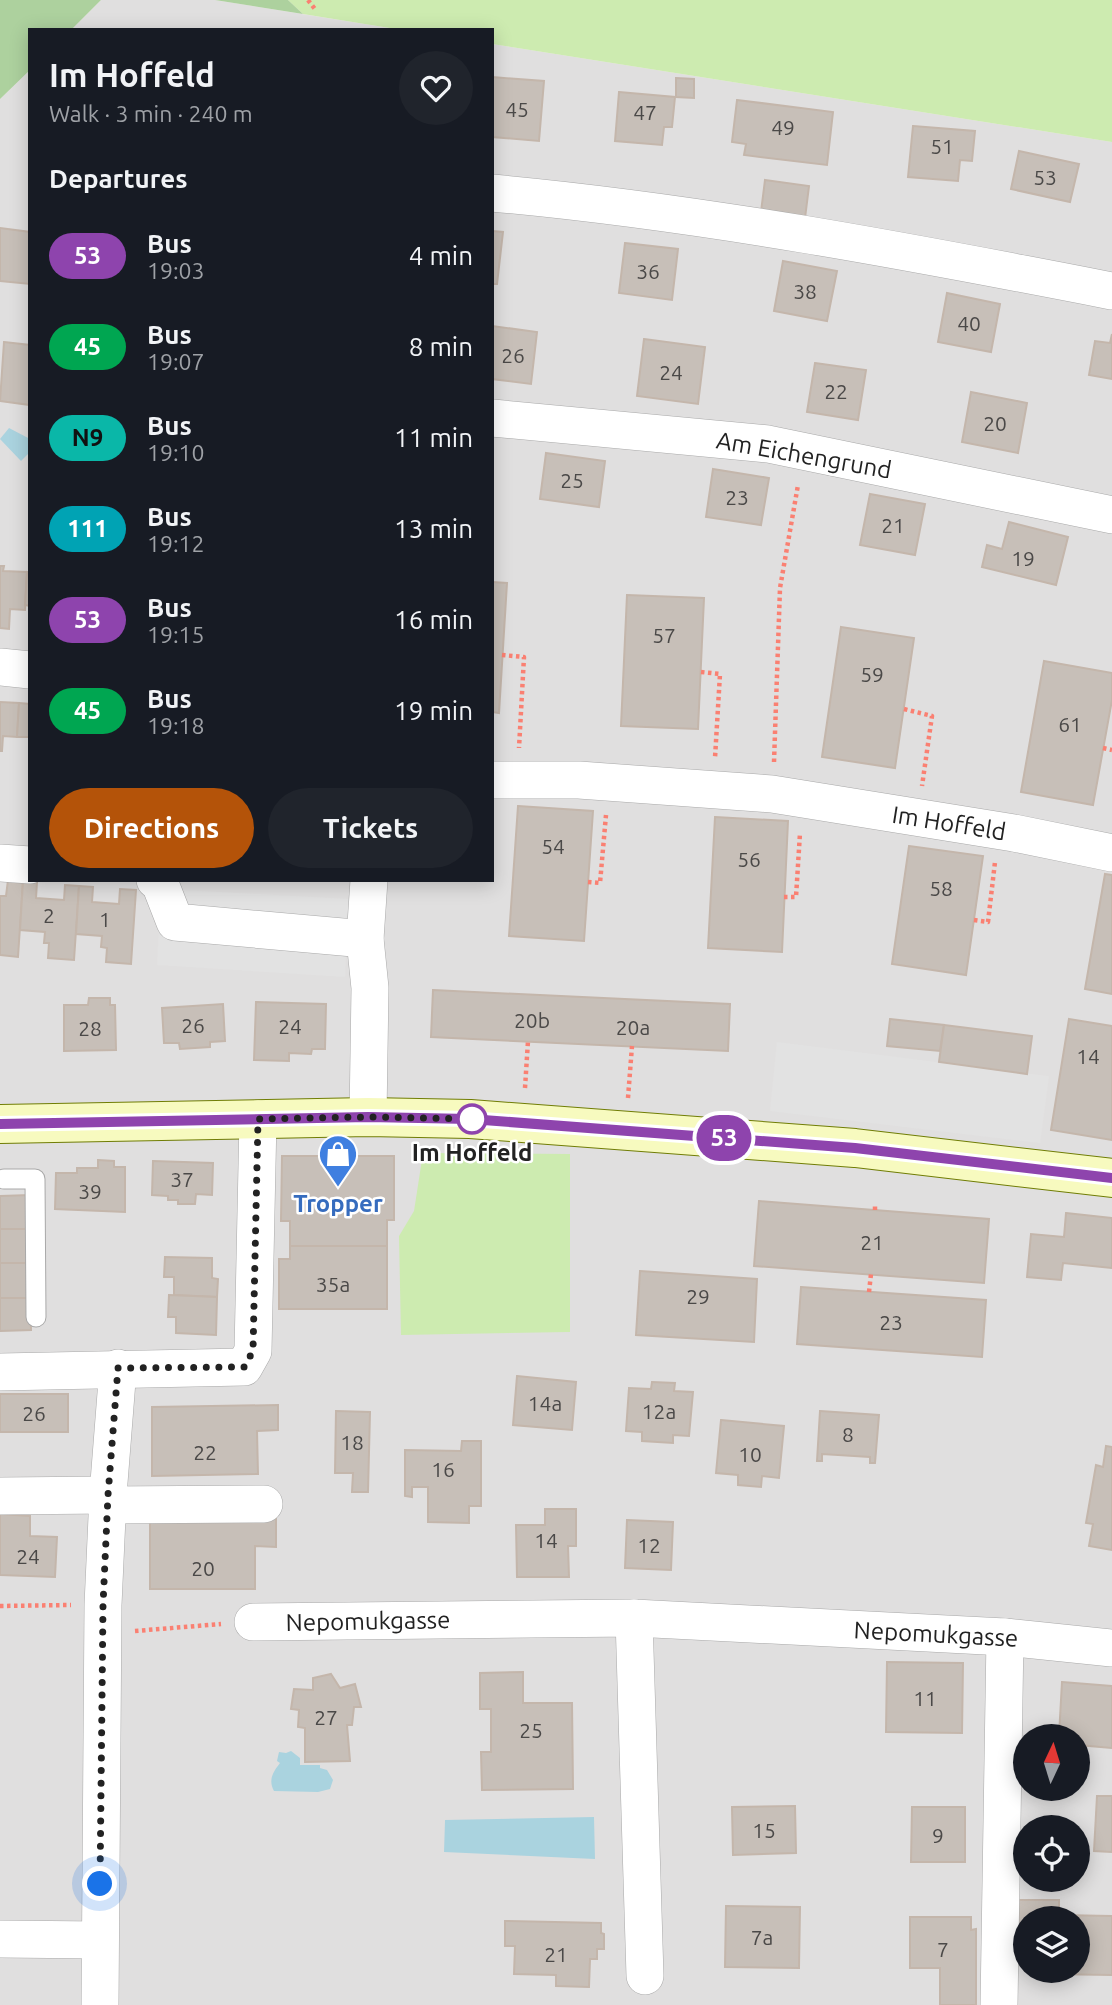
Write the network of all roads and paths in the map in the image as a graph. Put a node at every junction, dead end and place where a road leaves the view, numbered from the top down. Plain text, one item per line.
1 (308, 0) edge
2 (316, 9) dead end
3 (494, 193) edge
4 (1112, 291) edge
5 (494, 418) edge
6 (803, 452) junction
7 (1112, 515) edge
8 (502, 655) dead end
9 (0, 667) edge
10 (28, 670) edge
11 (701, 672) dead end
12 (904, 709) dead end
13 (1104, 748) dead end
14 (1112, 750) edge
15 (505, 780) edge
16 (713, 790) junction
17 (772, 794) junction
18 (606, 814) dead end
19 (917, 818) junction
20 (800, 828) dead end
21 (1112, 853) edge
22 (996, 859) dead end
23 (0, 863) edge
24 (28, 866) edge
25 (159, 882) edge
26 (369, 882) edge
27 (588, 882) dead end
28 (785, 897) dead end
29 (974, 920) dead end
30 (365, 939) junction
31 (528, 1041) dead end
32 (632, 1046) dead end
33 (525, 1091) dead end
34 (627, 1109) dead end
35 (368, 1117) junction
36 (258, 1119) junction
37 (0, 1124) edge
38 (1112, 1178) edge
39 (4, 1180) dead end
40 (871, 1275) dead end
41 (869, 1292) dead end
42 (36, 1317) dead end
43 (118, 1368) junction
44 (0, 1372) edge
45 (0, 1496) edge
46 (107, 1500) junction
47 (264, 1504) dead end
48 (0, 1606) edge
49 (634, 1618) junction
50 (103, 1619) junction
51 (253, 1622) joint
52 (1005, 1637) junction
53 (1112, 1648) edge
54 (0, 1939) edge
55 (99, 1940) junction
56 (645, 1976) dead end
57 (100, 2005) edge
58 (999, 2005) edge

1 - 2 path
3 - 4 street
5 - 6 street, Am Eichengrund
6 - 7 street, Am Eichengrund
6 - 17 path
8 - 15 path
9 - 10 street
11 - 16 path
12 - 19 path
13 - 14 path
15 - 16 street, Im Hoffeld
16 - 17 street, Im Hoffeld
17 - 19 street, Im Hoffeld
18 - 27 path
19 - 21 street, Im Hoffeld
20 - 28 path
22 - 29 path
23 - 24 street
25 - 30 street
26 - 30 street
30 - 35 street
31 - 33 path
32 - 34 path
35 - 36 main road
35 - 38 main road
36 - 37 main road
36 - 43 street
39 - 42 lane
40 - 41 path
43 - 44 street
43 - 46 street
45 - 46 street
46 - 47 street
46 - 50 street
48 - 50 path, Nepomukgasse
49 - 51 street, Nepomukgasse
49 - 52 street, Nepomukgasse
49 - 56 street
50 - 51 path, Nepomukgasse
50 - 55 street
52 - 53 street, Nepomukgasse
52 - 58 street
54 - 55 street
55 - 57 street

